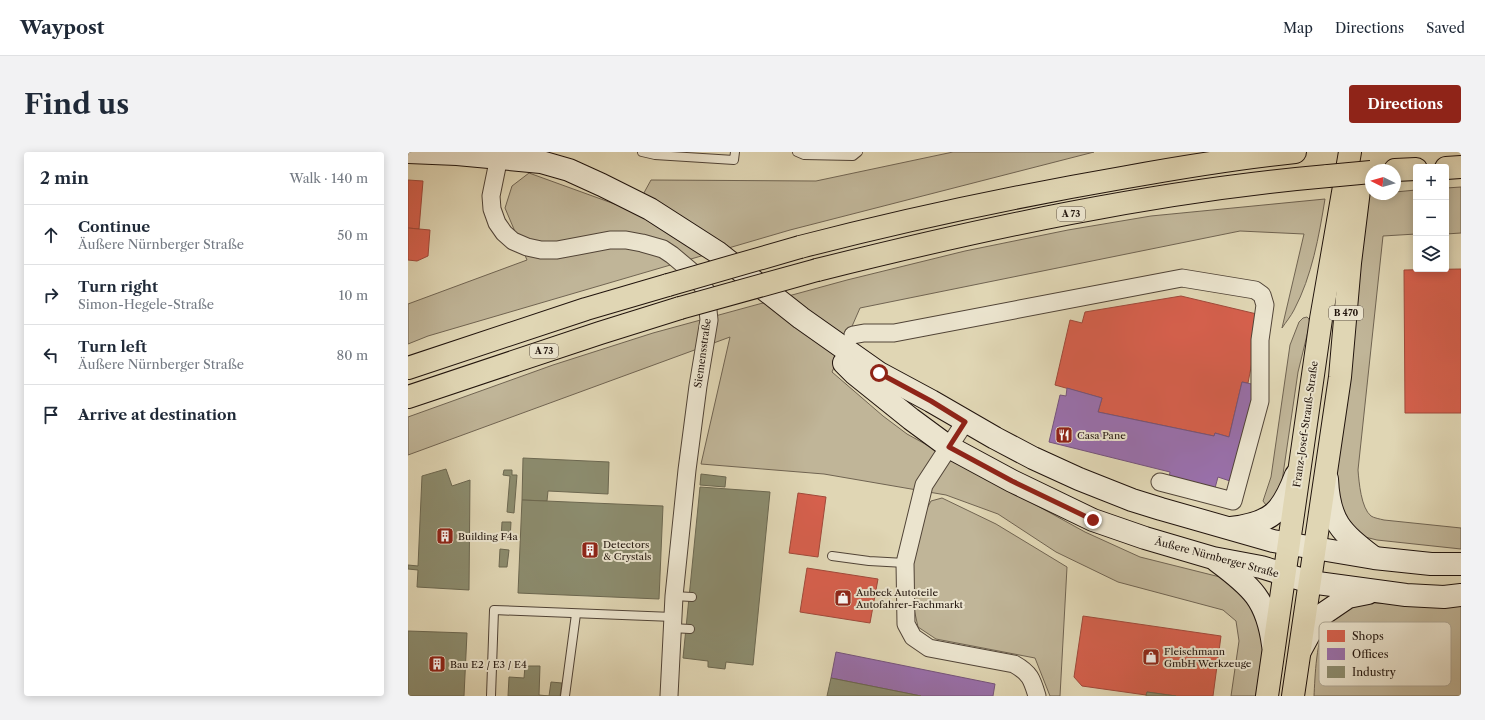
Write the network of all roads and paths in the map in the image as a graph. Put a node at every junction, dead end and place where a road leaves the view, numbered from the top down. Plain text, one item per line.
1 (408, 152) edge
2 (642, 152) edge
3 (735, 152) edge
4 (797, 152) edge
5 (858, 152) edge
6 (1295, 152) edge
7 (1350, 152) edge
8 (1365, 152) edge
9 (500, 155) edge
10 (1461, 167) edge
11 (1449, 168) edge
12 (1413, 169) edge
13 (1401, 170) edge
14 (1365, 173) edge
15 (801, 318) junction
16 (853, 335) dead end
17 (408, 368) edge
18 (408, 396) edge
19 (965, 422) junction
20 (949, 447) junction
21 (1299, 469) junction
22 (1326, 473) junction
23 (1160, 482) dead end
24 (1228, 529) junction
25 (1288, 544) junction
26 (1315, 549) junction
27 (832, 556) dead end
28 (1213, 558) junction
29 (1374, 558) junction
30 (904, 563) junction
31 (1461, 564) edge
32 (1284, 575) junction
33 (1310, 582) junction
34 (1373, 591) junction
35 (1461, 595) edge
36 (674, 596) junction
37 (692, 597) dead end
38 (576, 614) junction
39 (672, 622) junction
40 (690, 629) dead end
41 (1273, 649) junction
42 (1300, 651) junction
43 (491, 696) edge
44 (565, 696) edge
45 (669, 696) edge
46 (1037, 696) edge
47 (1267, 696) edge
48 (1293, 696) edge

1 - 9 main road, Äußere Nürnberger Straße
2 - 3 lane
4 - 5 lane
6 - 17 main road, bridge
7 - 21 main road, Franz-Josef-Strauß-Straße / B 470
8 - 22 main road, B 470
9 - 15 main road, Äußere Nürnberger Straße
9 - 36 street, Siemensstraße
10 - 11 main road
12 - 13 main road
14 - 18 main road, A 73, bridge
15 - 19 main road, Äußere Nürnberger Straße
15 - 20 main road, Äußere Nürnberger Straße
16 - 23 street
19 - 20 street
19 - 24 main road, Äußere Nürnberger Straße
20 - 28 main road, Äußere Nürnberger Straße
20 - 30 street
21 - 24 main road
21 - 25 main road, Franz-Josef-Strauß-Straße / B 470
22 - 26 main road, B 470
22 - 29 main road
24 - 25 main road, Äußere Nürnberger Straße
25 - 26 main road, Äußere Nürnberger Straße
25 - 32 main road, Franz-Josef-Strauß-Straße / B 470
26 - 29 main road, Äußere Nürnberger Straße
26 - 33 main road, B 470
27 - 30 lane
28 - 32 main road, Äußere Nürnberger Straße
28 - 41 main road
29 - 31 main road, Äußere Nürnberger Straße
30 - 46 street
32 - 33 main road, Äußere Nürnberger Straße
32 - 41 main road, Franz-Josef-Strauß-Straße / B 470
33 - 34 main road, Äußere Nürnberger Straße
33 - 42 main road, B 470
34 - 35 main road, Äußere Nürnberger Straße
34 - 42 main road
36 - 37 lane
36 - 39 street, Siemensstraße
38 - 39 lane
38 - 43 lane
38 - 44 lane
39 - 40 lane
39 - 45 street, Siemensstraße
41 - 47 main road, Franz-Josef-Strauß-Straße / B 470
42 - 48 main road, B 470

